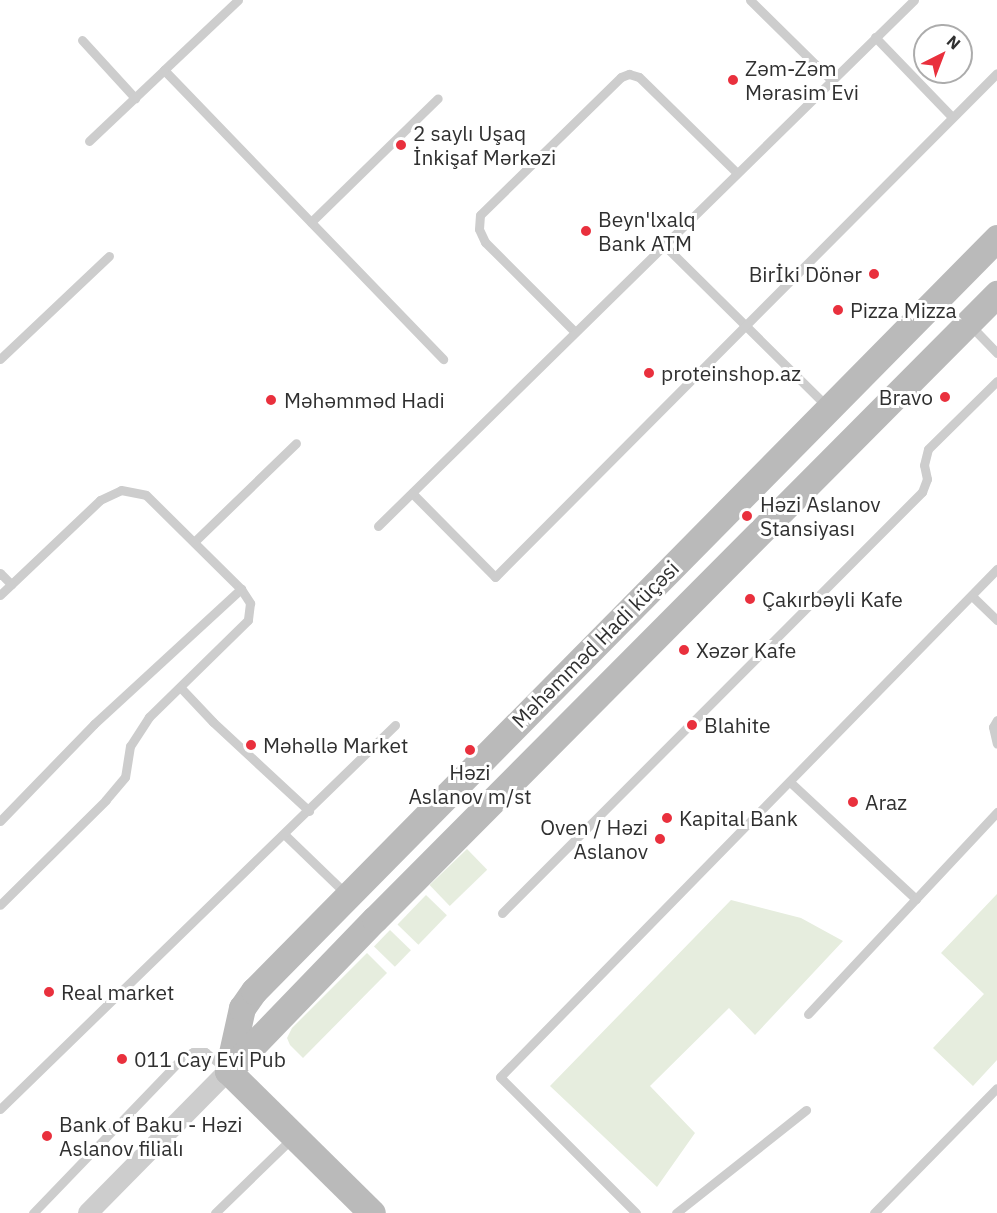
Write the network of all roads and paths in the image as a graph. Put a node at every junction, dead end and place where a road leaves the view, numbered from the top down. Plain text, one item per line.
1 (238, 0) edge
2 (750, 0) edge
3 (914, 0) edge
4 (875, 37) junction
5 (82, 40) dead end
6 (164, 70) junction
7 (997, 73) edge
8 (831, 80) junction
9 (135, 98) junction
10 (438, 98) dead end
11 (952, 117) junction
12 (89, 141) dead end
13 (737, 173) junction
14 (311, 222) junction
15 (997, 238) edge
16 (663, 244) junction
17 (109, 255) dead end
18 (997, 294) edge
19 (968, 324) junction
20 (748, 326) junction
21 (575, 332) junction
22 (997, 353) edge
23 (0, 359) edge
24 (443, 359) dead end
25 (997, 381) edge
26 (829, 408) junction
27 (296, 443) dead end
28 (750, 488) junction
29 (412, 492) junction
30 (776, 514) junction
31 (378, 526) dead end
32 (194, 543) junction
33 (997, 569) edge
34 (0, 573) edge
35 (11, 584) junction
36 (241, 589) junction
37 (0, 595) edge
38 (972, 596) junction
39 (997, 620) edge
40 (180, 687) junction
41 (997, 720) edge
42 (395, 725) dead end
43 (997, 744) edge
44 (790, 782) junction
45 (309, 811) junction
46 (997, 812) edge
47 (0, 820) edge
48 (285, 835) junction
49 (347, 895) junction
50 (916, 899) junction
51 (0, 906) edge
52 (502, 913) dead end
53 (808, 1014) dead end
54 (228, 1071) junction
55 (997, 1088) edge
56 (0, 1109) edge
57 (806, 1110) dead end
58 (294, 1136) junction
59 (33, 1213) edge
60 (88, 1213) edge
61 (215, 1213) edge
62 (372, 1213) edge
63 (636, 1213) edge
64 (676, 1213) edge
65 (874, 1213) edge

1 - 6 lane
2 - 8 lane
3 - 4 lane
4 - 8 lane
4 - 11 lane
5 - 9 lane
6 - 9 lane
6 - 14 lane
7 - 11 lane
8 - 13 lane
9 - 12 lane
10 - 14 lane
11 - 20 lane
13 - 16 lane
13 - 21 lane
14 - 24 lane
15 - 26 street, Məhəmməd Hadi küçəsi
16 - 20 lane
16 - 21 lane
17 - 23 lane
18 - 19 street, Məhəmməd Hadi küçəsi
19 - 22 lane
19 - 30 street, Məhəmməd Hadi küçəsi
20 - 26 lane
20 - 29 lane
21 - 29 lane
25 - 52 lane
26 - 28 street, Məhəmməd Hadi küçəsi
27 - 32 lane
28 - 30 street
28 - 49 street, Məhəmməd Hadi küçəsi
29 - 31 lane
30 - 54 street, Məhəmməd Hadi küçəsi
32 - 35 lane
32 - 36 lane
33 - 38 lane
34 - 35 lane
35 - 37 lane
36 - 40 lane
36 - 47 lane
38 - 39 lane
38 - 44 lane
40 - 45 lane
40 - 51 lane
41 - 43 lane
42 - 45 lane
44 - 50 lane
44 - 63 lane
45 - 48 lane
46 - 50 lane
48 - 49 lane
48 - 56 lane
49 - 54 street, Məhəmməd Hadi küçəsi
50 - 53 lane
54 - 58 street
54 - 59 lane
54 - 60 street, Məhəmməd Hadi küçəsi
55 - 65 lane
57 - 64 lane
58 - 61 lane
58 - 62 street

